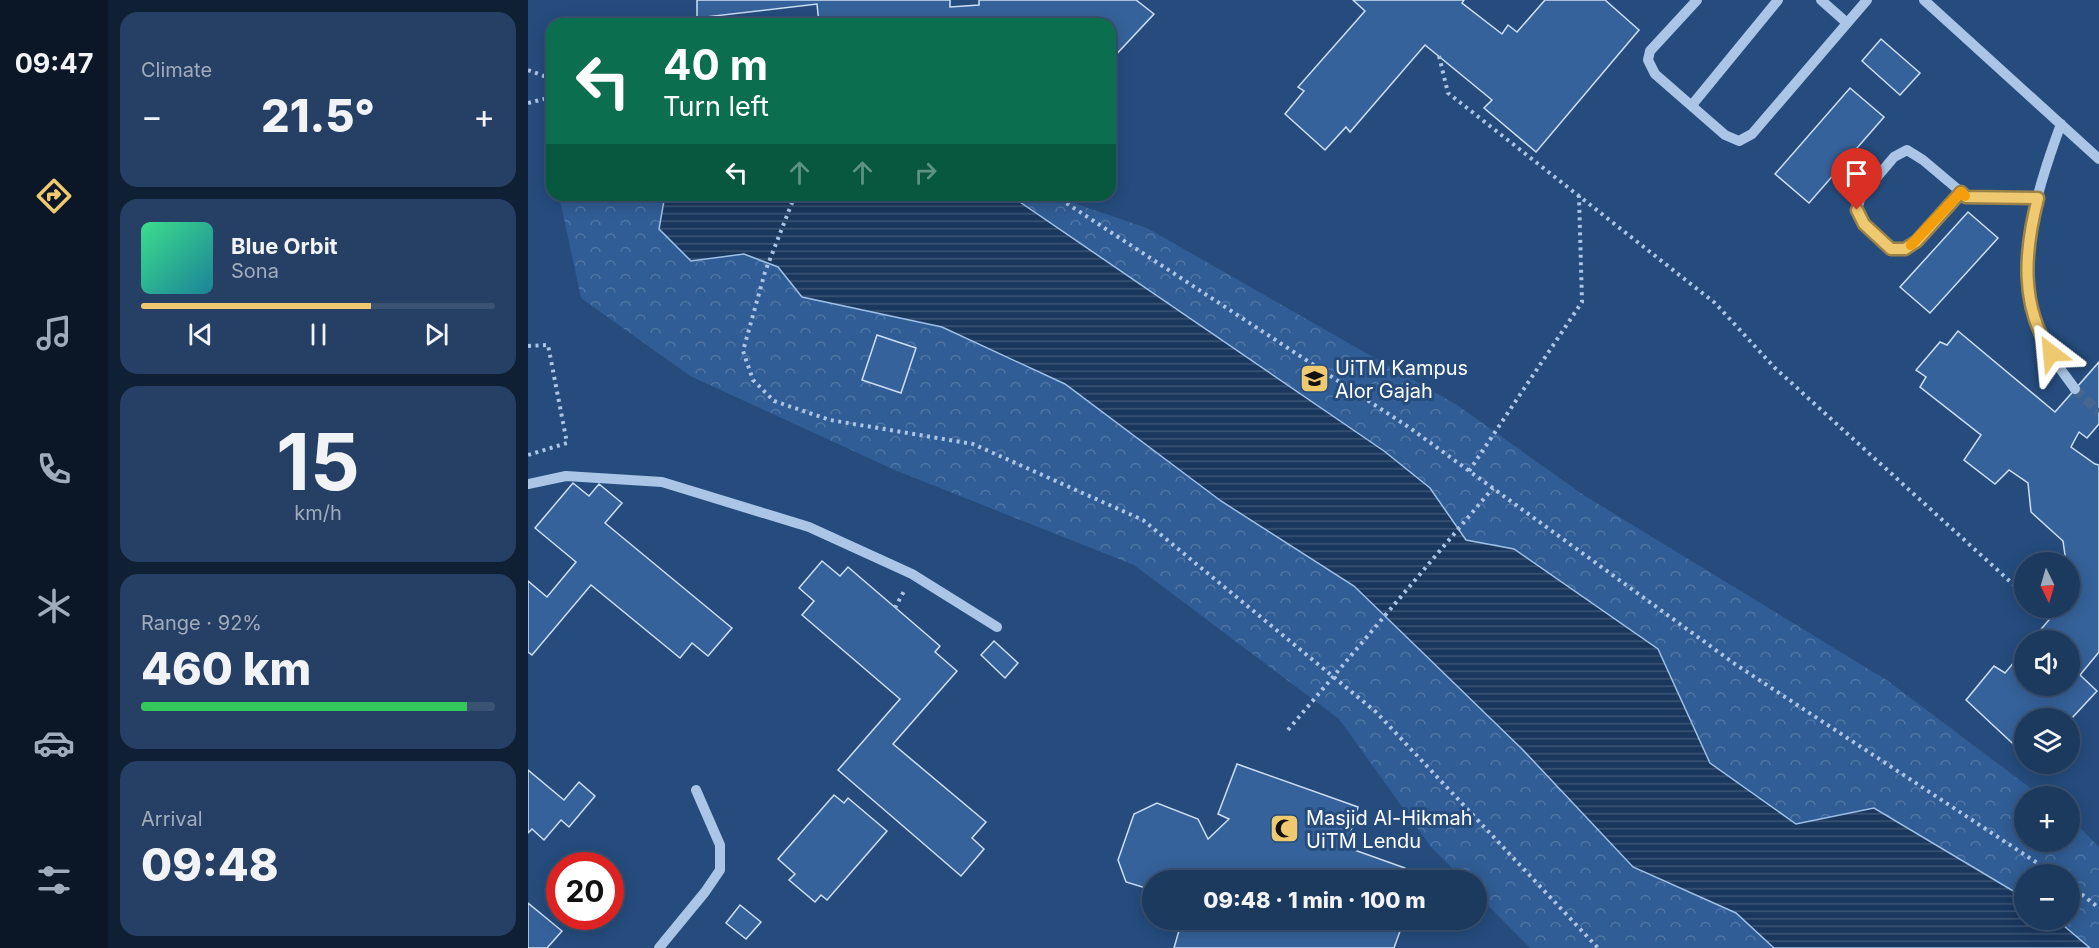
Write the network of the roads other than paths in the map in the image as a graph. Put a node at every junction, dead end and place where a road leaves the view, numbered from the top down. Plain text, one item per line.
1 (1697, 0) edge
2 (1778, 0) edge
3 (1821, 0) edge
4 (1867, 0) edge
5 (1924, 0) edge
6 (1847, 22) junction
7 (1692, 105) junction
8 (2061, 124) junction
9 (2099, 159) edge
10 (1961, 192) junction
11 (2038, 198) junction
12 (2075, 389) tunnel mouth
13 (528, 484) edge
14 (997, 627) dead end
15 (696, 790) dead end
16 (659, 948) edge

1 - 7 street
2 - 7 street
3 - 6 street
4 - 6 street
5 - 8 street
6 - 7 street
8 - 9 street
8 - 11 street
10 - 10 street
10 - 11 street
11 - 12 street
13 - 14 street
15 - 16 street

